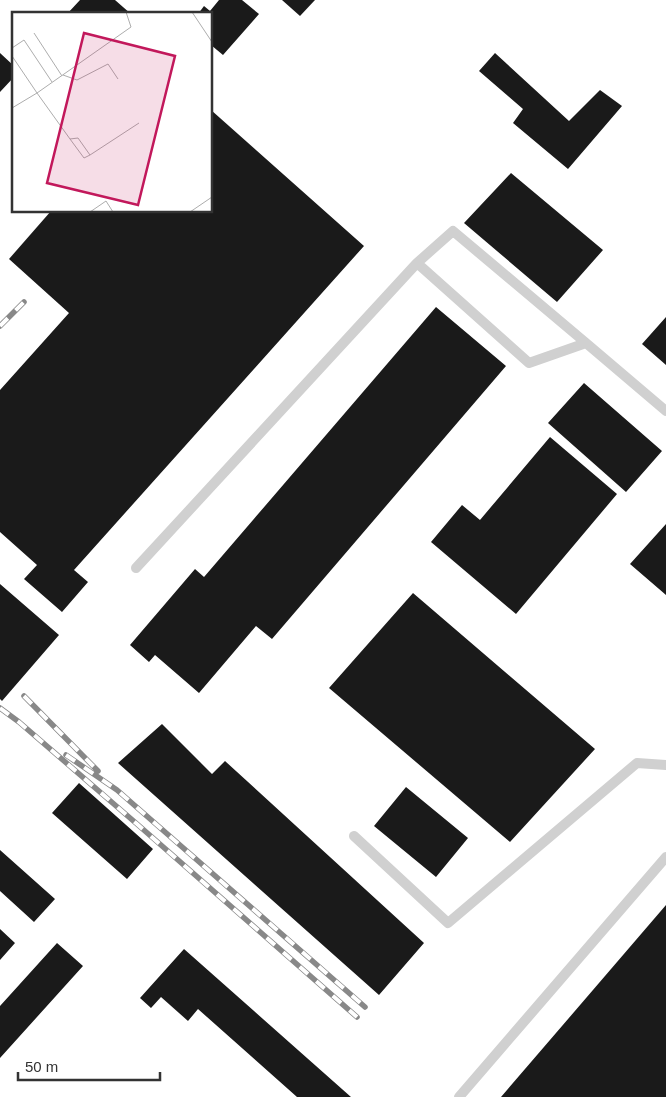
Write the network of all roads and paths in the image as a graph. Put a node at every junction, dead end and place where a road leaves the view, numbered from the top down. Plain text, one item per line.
1 (417, 263) junction
2 (586, 343) junction
3 (666, 411) edge
4 (136, 568) dead end
5 (666, 766) edge
6 (354, 836) dead end
7 (666, 857) edge
8 (459, 1097) edge

1 - 2 lane
1 - 2 lane
1 - 4 lane
2 - 3 lane
5 - 6 lane
7 - 8 lane

